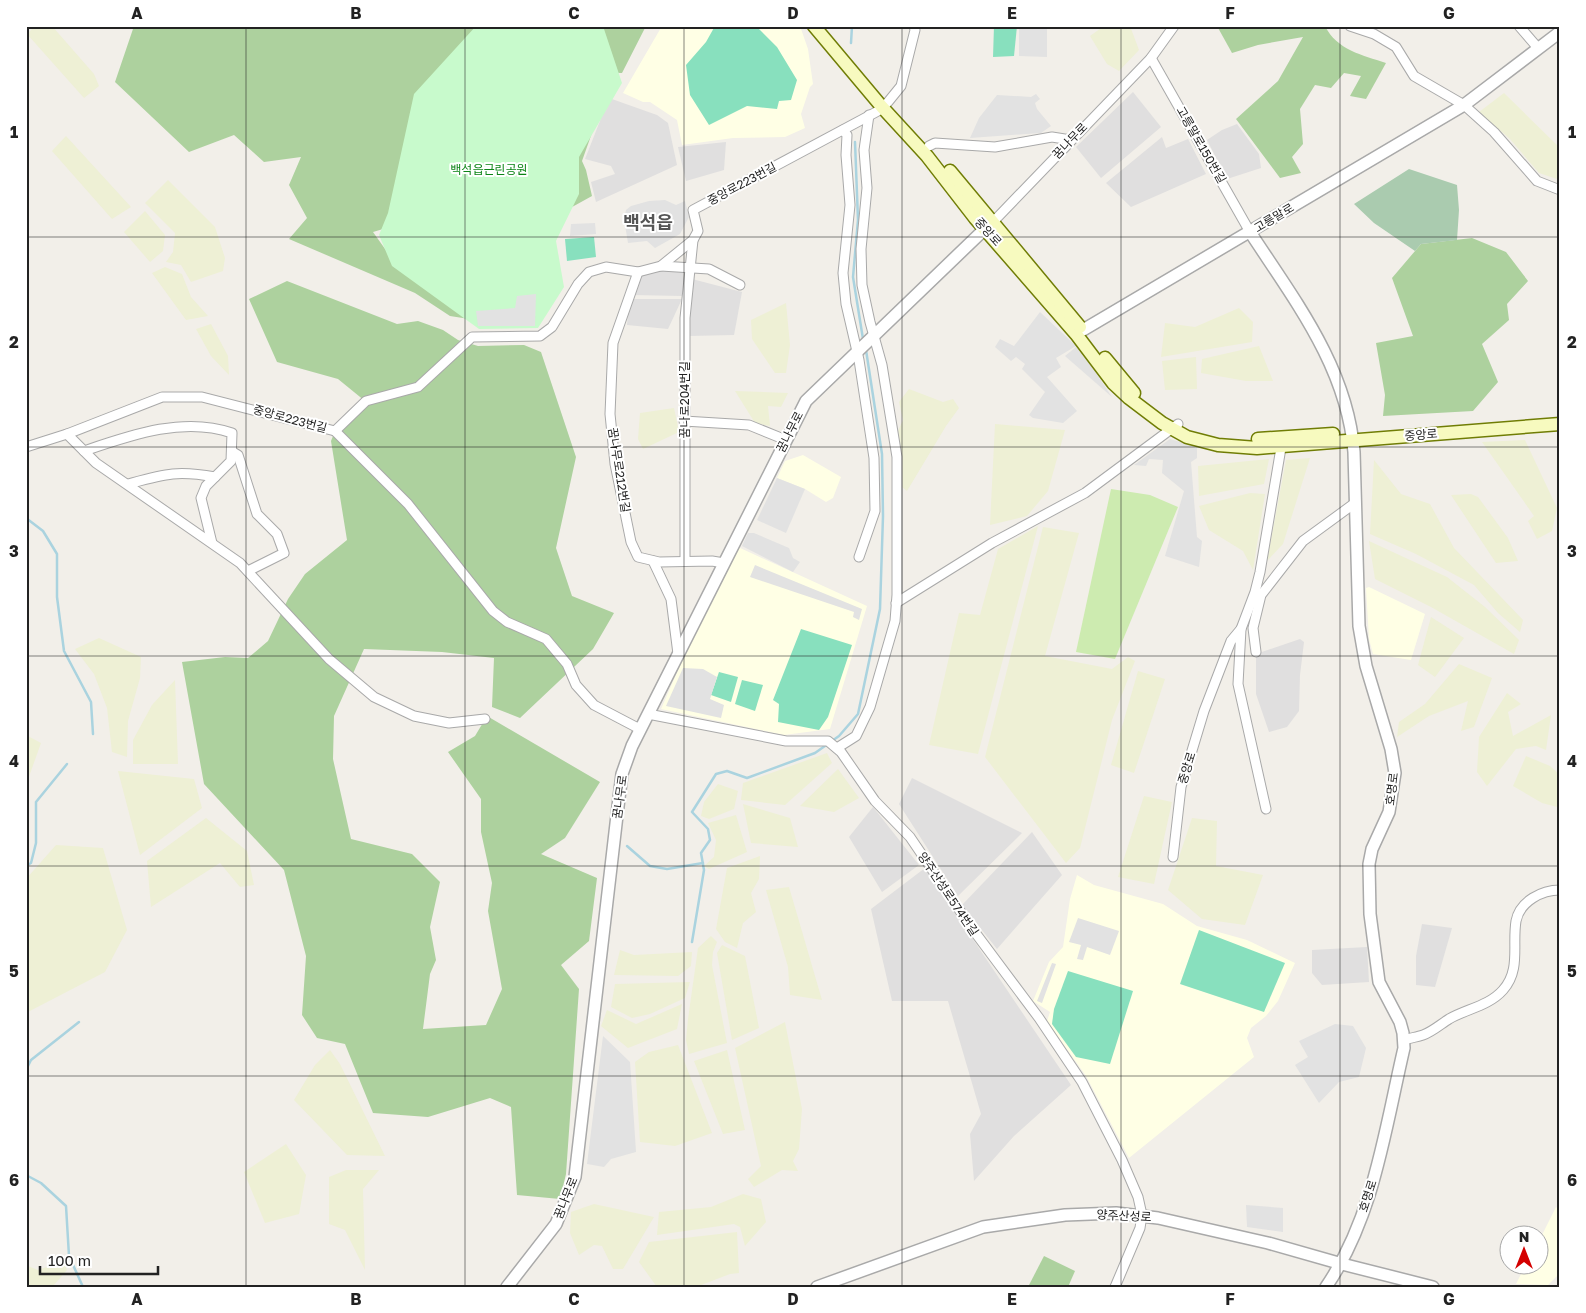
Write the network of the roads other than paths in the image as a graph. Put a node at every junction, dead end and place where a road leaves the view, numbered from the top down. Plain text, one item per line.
1 (914, 26) edge
2 (1174, 26) edge
3 (1350, 26) edge
4 (1519, 26) edge
5 (821, 28) edge
6 (1560, 32) edge
7 (1538, 48) junction
8 (1151, 58) junction
9 (885, 105) junction
10 (1464, 105) junction
11 (867, 116) junction
12 (843, 130) junction
13 (1071, 140) junction
14 (929, 146) junction
15 (1560, 190) edge
16 (989, 225) junction
17 (1250, 232) junction
18 (693, 240) junction
19 (661, 266) junction
20 (690, 270) junction
21 (638, 272) junction
22 (740, 285) dead end
23 (1083, 330) junction
24 (874, 334) junction
25 (858, 352) junction
26 (1560, 417) edge
27 (684, 421) junction
28 (1560, 424) edge
29 (1175, 427) junction
30 (335, 431) junction
31 (67, 434) junction
32 (1414, 435) junction
33 (1353, 438) junction
34 (786, 440) junction
35 (1282, 442) junction
36 (26, 447) edge
37 (84, 451) junction
38 (233, 452) junction
39 (216, 477) junction
40 (128, 484) junction
41 (1355, 500) junction
42 (212, 543) junction
43 (859, 556) dead end
44 (653, 561) junction
45 (685, 562) junction
46 (724, 563) junction
47 (248, 571) junction
48 (896, 603) junction
49 (1241, 629) junction
50 (1256, 652) dead end
51 (678, 654) junction
52 (648, 714) junction
53 (485, 719) dead end
54 (641, 727) junction
55 (832, 745) junction
56 (1266, 809) dead end
57 (1172, 856) dead end
58 (1560, 890) edge
59 (1404, 1040) junction
60 (1142, 1215) junction
61 (1342, 1264) junction
62 (508, 1287) edge
63 (818, 1287) edge
64 (1115, 1287) edge
65 (1326, 1287) edge
66 (1433, 1287) edge

1 - 9 street
2 - 8 street, 꿈나무로
3 - 10 street
4 - 7 street
5 - 9 main road, 중앙로
6 - 7 street, 고릉말로
7 - 10 street, 고릉말로
8 - 13 street, 꿈나무로
8 - 17 street, 고릉말로150번길
9 - 11 street
9 - 14 main road, 중앙로
9 - 16 main road, 중앙로
10 - 15 street
10 - 17 street, 고릉말로
11 - 12 street, 중앙로223번길
11 - 24 street
12 - 18 street, 중앙로223번길
12 - 25 street
13 - 14 street
13 - 16 street, 꿈나무로
14 - 16 main road, 중앙로
16 - 23 main road, 중앙로
16 - 24 street, 꿈나무로
16 - 29 main road, 중앙로
17 - 23 street, 고릉말로
17 - 33 street
18 - 19 street, 중앙로223번길
18 - 20 street, 꿈나로204번길
19 - 20 street
19 - 21 street, 중앙로223번길
20 - 22 street
20 - 27 street, 꿈나로204번길
21 - 30 street, 중앙로223번길
21 - 44 street, 꿈나무로212번길
23 - 29 main road, 중앙로
24 - 25 street, 꿈나무로
24 - 48 street
25 - 34 street, 꿈나무로
25 - 43 street
26 - 33 main road, 중앙로
27 - 34 street
27 - 45 street, 꿈나로204번길
28 - 32 main road, 중앙로
29 - 35 main road, 중앙로
29 - 48 street
30 - 31 street, 중앙로223번길
30 - 54 street
31 - 36 street, 중앙로223번길
31 - 37 street
32 - 33 main road, 중앙로
32 - 41 street
33 - 35 main road, 중앙로
33 - 41 street, 호명로
34 - 46 street, 꿈나무로
35 - 49 street, 중앙로
37 - 38 street
37 - 40 street
38 - 39 street
38 - 47 street
39 - 40 street
39 - 42 street
40 - 42 street
41 - 50 street
41 - 59 street, 호명로
42 - 47 street
44 - 45 street
44 - 51 street
45 - 46 street
46 - 51 street, 꿈나무로
47 - 53 street
48 - 55 street
49 - 56 street, 중앙로
49 - 57 street, 중앙로
51 - 52 street, 꿈나무로
52 - 54 street, 꿈나무로
52 - 55 street
54 - 62 street, 꿈나무로
55 - 60 street, 양주산성로574번길
58 - 59 street
59 - 61 street, 호명로
60 - 61 street, 양주산성로
60 - 63 street, 양주산성로
60 - 64 street
61 - 65 street, 호명로
61 - 66 street, 양주산성로

